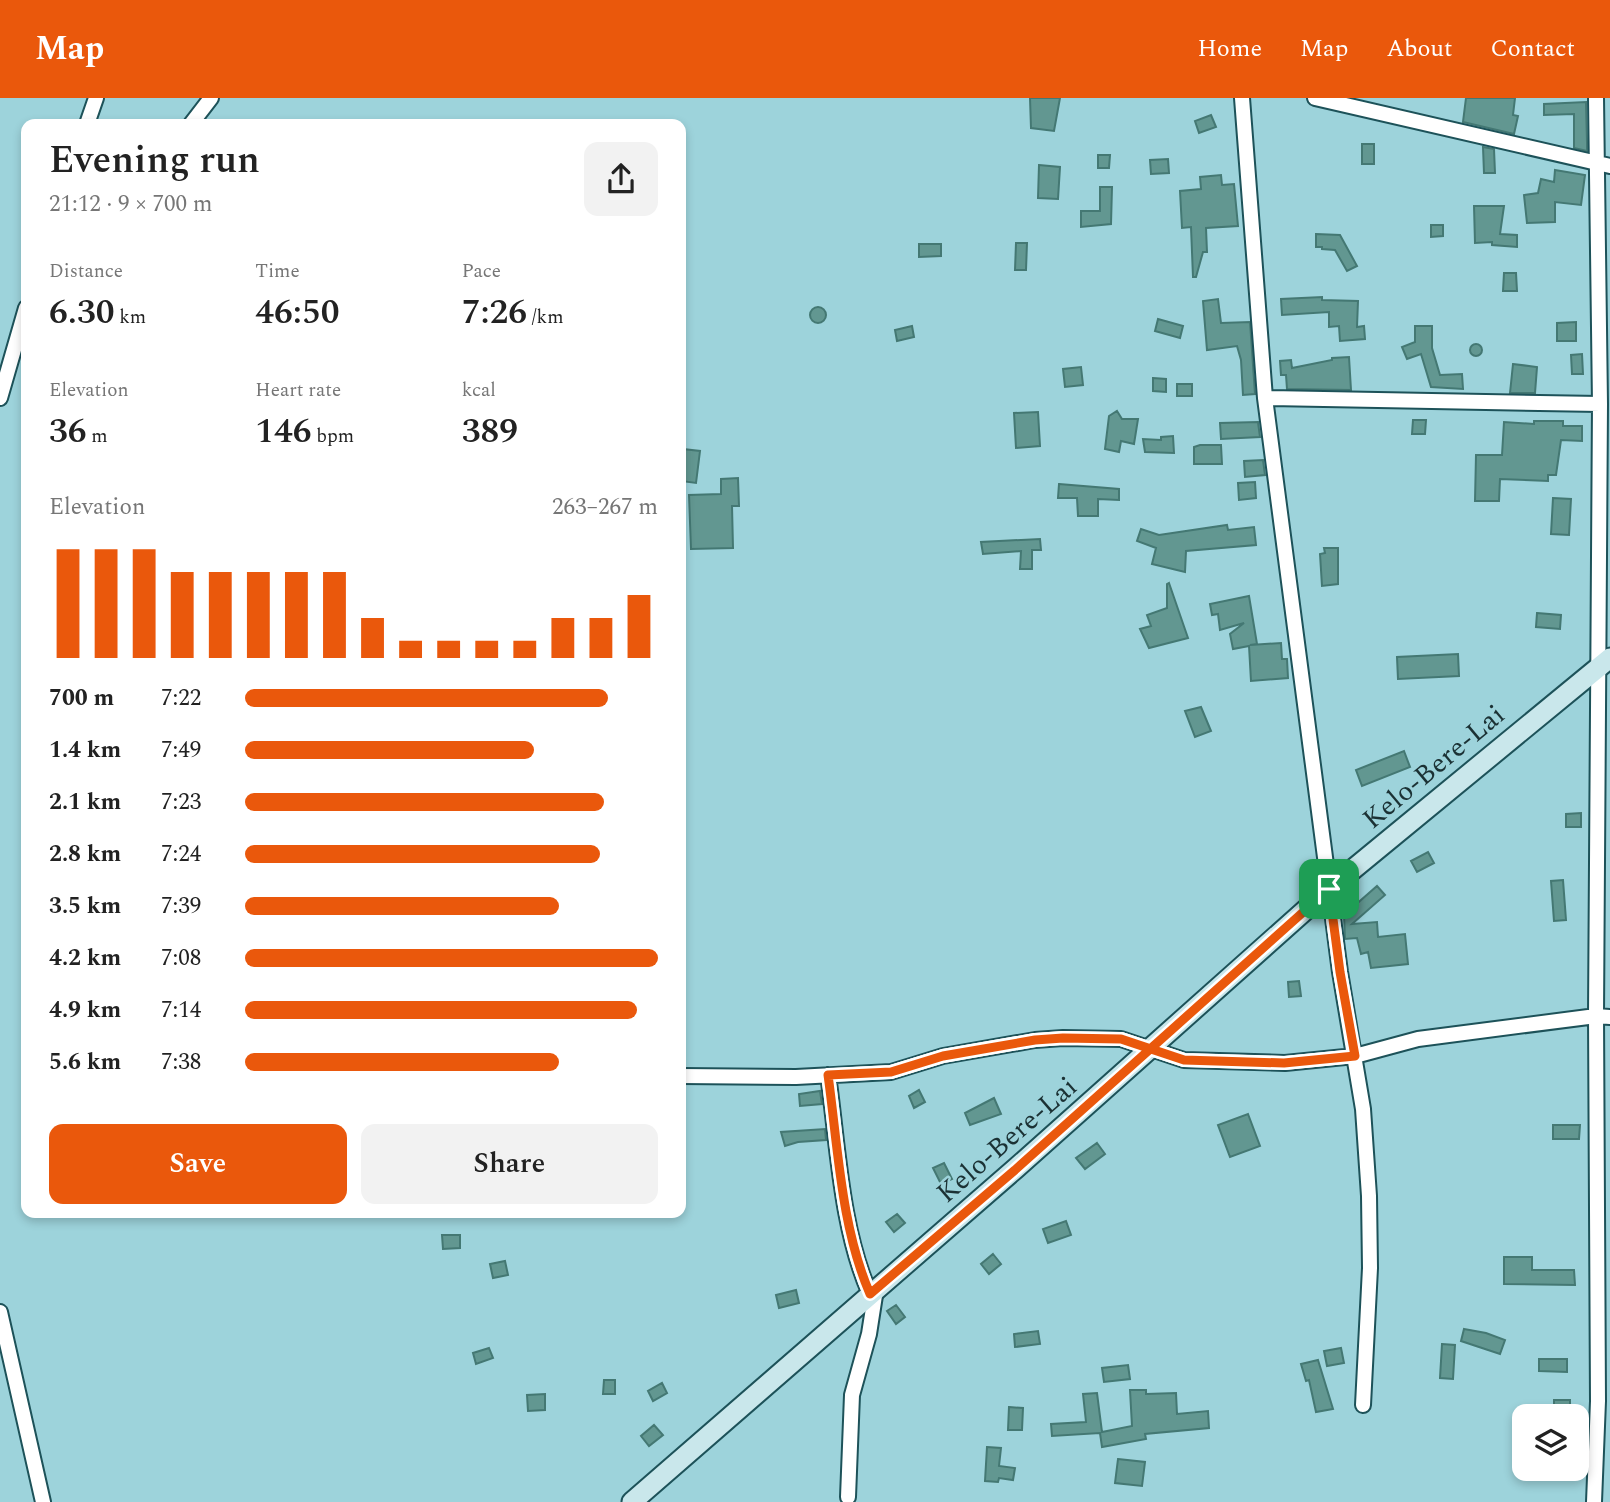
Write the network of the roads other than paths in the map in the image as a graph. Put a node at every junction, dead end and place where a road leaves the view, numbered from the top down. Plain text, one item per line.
1 (96, 98) edge
2 (211, 98) edge
3 (1242, 98) edge
4 (1315, 98) edge
5 (1596, 98) edge
6 (89, 119) edge
7 (195, 119) edge
8 (1603, 165) edge
9 (21, 336) edge
10 (0, 398) edge
11 (1265, 398) junction
12 (1600, 404) junction
13 (1604, 663) edge
14 (1329, 889) junction
15 (1603, 1017) edge
16 (1150, 1049) junction
17 (1355, 1056) junction
18 (828, 1075) junction
19 (686, 1076) edge
20 (873, 1292) junction
21 (0, 1312) edge
22 (1363, 1405) dead end
23 (848, 1497) dead end
24 (43, 1502) edge
25 (632, 1502) edge
26 (1594, 1502) edge

1 - 6 street
2 - 7 street
3 - 11 street
4 - 8 street
5 - 8 street
8 - 12 street
9 - 10 street
11 - 12 street
11 - 14 street
12 - 13 street
13 - 14 main road, Kelo-Bere-Lai
13 - 15 street
14 - 16 main road, Kelo-Bere-Lai
14 - 17 street
15 - 17 street
15 - 26 street
16 - 17 street
16 - 18 street
16 - 20 main road, Kelo-Bere-Lai
17 - 22 street
18 - 19 street
18 - 20 street
20 - 23 street
20 - 25 main road, Kelo-Bere-Lai
21 - 24 street

